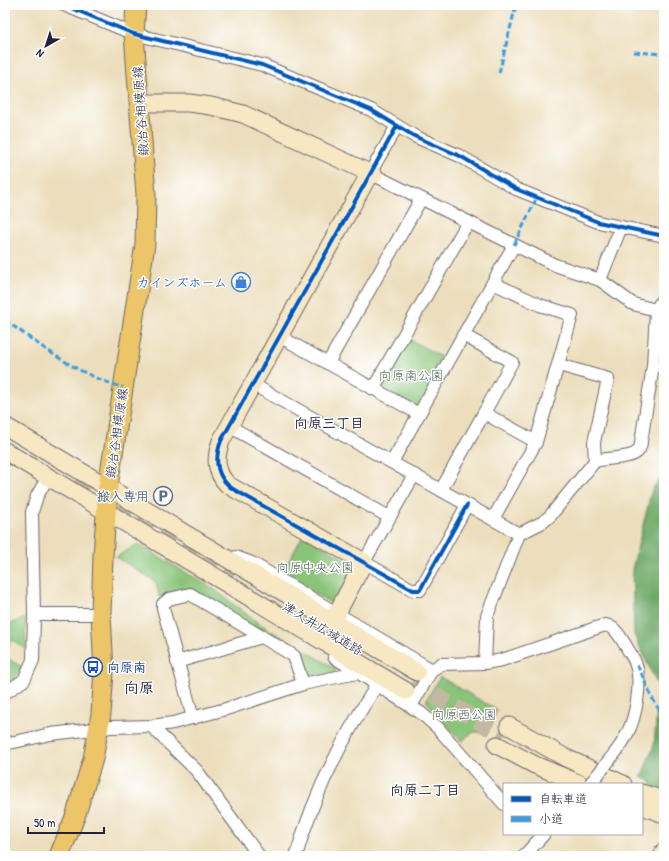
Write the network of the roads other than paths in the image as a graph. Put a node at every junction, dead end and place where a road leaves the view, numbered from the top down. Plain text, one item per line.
1 (64, 5) edge
2 (136, 5) edge
3 (134, 34) junction
4 (140, 103) junction
5 (397, 126) junction
6 (372, 174) junction
7 (421, 199) junction
8 (468, 222) junction
9 (621, 227) junction
10 (664, 236) edge
11 (514, 245) junction
12 (600, 280) junction
13 (493, 282) junction
14 (664, 297) edge
15 (656, 310) junction
16 (463, 335) junction
17 (279, 336) junction
18 (328, 364) junction
19 (559, 364) junction
20 (252, 384) junction
21 (373, 389) junction
22 (484, 413) junction
23 (419, 414) junction
24 (5, 426) edge
25 (229, 426) junction
26 (5, 440) edge
27 (536, 442) junction
28 (5, 451) edge
29 (392, 462) junction
30 (595, 462) junction
31 (414, 475) junction
32 (48, 477) junction
33 (74, 481) tunnel mouth
34 (108, 487) junction
35 (441, 490) junction
36 (467, 505) junction
37 (106, 512) junction
38 (389, 517) junction
39 (493, 519) junction
40 (519, 534) junction
41 (206, 545) junction
42 (364, 562) junction
43 (228, 578) junction
44 (337, 613) junction
45 (34, 614) junction
46 (101, 614) junction
47 (262, 637) junction
48 (177, 662) junction
49 (485, 663) junction
50 (357, 673) junction
51 (303, 684) junction
52 (416, 684) junction
53 (377, 685) junction
54 (5, 693) edge
55 (193, 718) junction
56 (151, 726) junction
57 (99, 729) junction
58 (504, 736) junction
59 (5, 744) edge
60 (562, 767) junction
61 (579, 783) edge
62 (591, 783) edge
63 (595, 783) edge
64 (611, 783) edge
65 (621, 783) edge
66 (643, 797) edge
67 (664, 800) edge
68 (503, 803) edge
69 (664, 814) edge
70 (537, 837) edge
71 (664, 850) edge
72 (59, 856) edge
73 (260, 856) edge
74 (296, 856) edge
75 (524, 856) edge
76 (663, 856) edge

1 - 3 street
2 - 3 main road, 鍛冶谷相模原線
3 - 4 main road, 鍛冶谷相模原線
3 - 5 street
4 - 6 main road
4 - 34 main road, 鍛冶谷相模原線
5 - 6 street
5 - 9 street
6 - 7 street
6 - 17 main road
7 - 8 street
7 - 18 street
8 - 11 street
8 - 21 street
9 - 10 street
9 - 12 street
11 - 12 street
11 - 13 street
12 - 15 street
13 - 16 street
13 - 19 street
14 - 15 street
15 - 30 street
16 - 22 street
16 - 23 street
17 - 18 street
17 - 20 main road
18 - 21 street
19 - 27 street
19 - 30 street
20 - 25 main road
20 - 29 street
21 - 23 street
22 - 27 street
22 - 35 street
23 - 29 street
24 - 34 main road
25 - 38 street
25 - 42 main road
26 - 33 main road
27 - 39 street
28 - 32 main road
29 - 31 street
30 - 40 street
31 - 35 street
31 - 38 street
32 - 37 main road
32 - 45 street
34 - 37 main road, 鍛冶谷相模原線
34 - 41 main road
35 - 36 street
36 - 39 street
36 - 42 street
37 - 43 main road
37 - 46 main road, 鍛冶谷相模原線
38 - 42 street
39 - 40 street
40 - 49 street
41 - 44 street
41 - 52 main road
42 - 44 main road
43 - 50 street
43 - 52 main road
44 - 52 street
45 - 46 street
45 - 54 street
46 - 57 main road, 鍛冶谷相模原線
47 - 48 street
47 - 48 street
47 - 51 street
48 - 55 street
49 - 52 street
49 - 62 street, bridge
50 - 51 street
50 - 53 street
51 - 55 street
52 - 53 street
52 - 68 street
53 - 74 street
55 - 56 street
56 - 57 street
56 - 73 street
57 - 59 street
57 - 72 main road, 鍛冶谷相模原線
58 - 60 main road
58 - 61 main road
58 - 65 main road
60 - 63 main road
60 - 64 main road
66 - 67 main road
66 - 69 main road
70 - 75 street
71 - 76 main road

